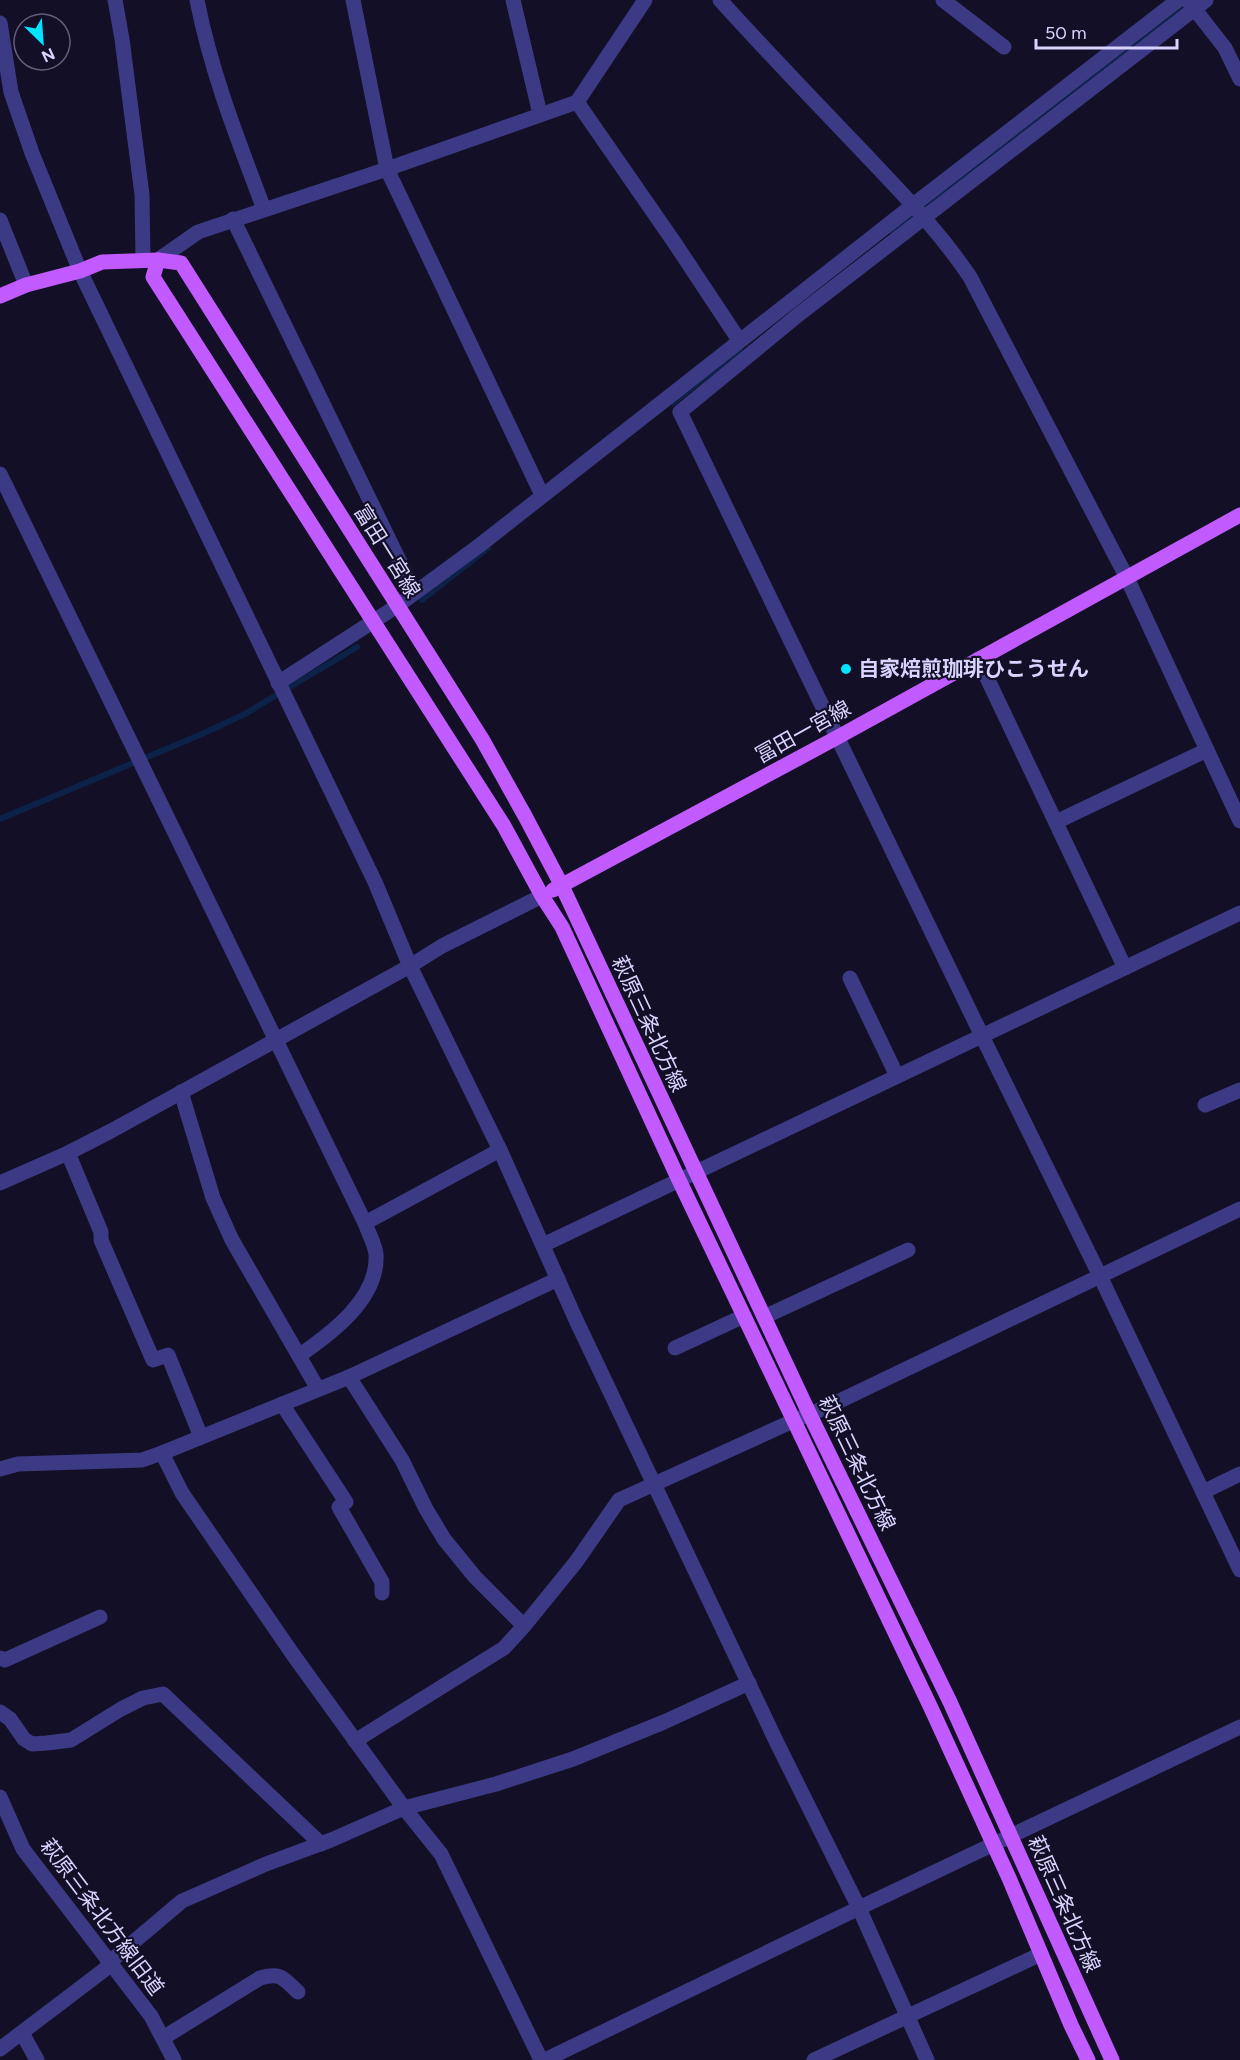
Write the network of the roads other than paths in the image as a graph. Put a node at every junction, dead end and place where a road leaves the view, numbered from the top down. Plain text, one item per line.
1 (116, 0) edge
2 (197, 0) edge
3 (354, 0) edge
4 (513, 0) edge
5 (645, 0) edge
6 (720, 0) edge
7 (943, 0) edge
8 (1178, 0) edge
9 (1196, 4) edge
10 (0, 23) edge
11 (1004, 47) dead end
12 (1240, 80) edge
13 (577, 102) junction
14 (540, 114) junction
15 (387, 170) junction
16 (264, 209) junction
17 (918, 212) junction
18 (233, 219) junction
19 (0, 220) edge
20 (151, 260) junction
21 (80, 271) junction
22 (26, 285) junction
23 (0, 296) edge
24 (739, 340) junction
25 (0, 474) edge
26 (542, 495) junction
27 (1240, 515) edge
28 (1127, 578) junction
29 (413, 593) junction
30 (397, 606) junction
31 (373, 620) junction
32 (978, 659) junction
33 (278, 684) junction
34 (838, 737) junction
35 (1207, 750) junction
36 (1240, 821) edge
37 (1056, 822) junction
38 (562, 886) junction
39 (542, 896) junction
40 (1240, 914) edge
41 (410, 966) junction
42 (1125, 968) junction
43 (850, 978) dead end
44 (982, 1036) junction
45 (276, 1040) junction
46 (897, 1076) junction
47 (1240, 1090) edge
48 (181, 1092) junction
49 (1205, 1105) dead end
50 (500, 1149) junction
51 (68, 1153) junction
52 (695, 1172) junction
53 (679, 1180) junction
54 (0, 1183) edge
55 (1240, 1209) edge
56 (365, 1223) junction
57 (543, 1245) junction
58 (908, 1250) dead end
59 (1100, 1276) junction
60 (558, 1279) junction
61 (744, 1316) junction
62 (764, 1317) junction
63 (675, 1348) dead end
64 (300, 1355) junction
65 (349, 1377) junction
66 (318, 1389) junction
67 (282, 1404) junction
68 (810, 1415) junction
69 (793, 1421) junction
70 (201, 1437) junction
71 (162, 1453) junction
72 (0, 1468) edge
73 (1240, 1474) edge
74 (654, 1484) junction
75 (1203, 1492) junction
76 (1240, 1569) edge
77 (382, 1593) dead end
78 (100, 1617) dead end
79 (524, 1626) junction
80 (0, 1658) edge
81 (749, 1683) junction
82 (0, 1712) edge
83 (1240, 1727) edge
84 (355, 1741) junction
85 (0, 1797) edge
86 (404, 1808) junction
87 (4, 1817) edge
88 (1010, 1836) junction
89 (321, 1844) junction
90 (993, 1845) junction
91 (859, 1908) junction
92 (1041, 1954) junction
93 (111, 1961) junction
94 (298, 1992) dead end
95 (906, 2017) junction
96 (22, 2033) junction
97 (163, 2038) junction
98 (0, 2049) edge
99 (37, 2060) edge
100 (174, 2060) edge
101 (543, 2060) edge
102 (814, 2060) edge
103 (927, 2060) edge
104 (1088, 2060) edge
105 (1112, 2060) edge

1 - 20 street
2 - 16 street
3 - 15 street
4 - 14 street
5 - 13 street
6 - 17 street
7 - 11 street
8 - 17 street
9 - 12 street
9 - 17 street
10 - 21 street
13 - 14 street
13 - 24 street
14 - 15 street
15 - 16 street
15 - 26 street
16 - 18 street
17 - 24 street
17 - 28 street
17 - 34 street
18 - 20 street
18 - 29 street
19 - 22 street
20 - 21 main road, 富田一宮線
20 - 30 main road, 富田一宮線
20 - 31 main road
21 - 22 main road, 富田一宮線
21 - 33 street
22 - 23 main road, 富田一宮線
24 - 26 street
25 - 45 street
26 - 29 street
27 - 28 main road, 冨田一宮線
28 - 32 main road, 冨田一宮線
28 - 35 street
29 - 30 street
30 - 31 street
30 - 38 main road, 富田一宮線
31 - 33 street
31 - 39 main road
32 - 34 main road, 冨田一宮線
32 - 37 street
33 - 41 street
34 - 38 main road, 冨田一宮線
34 - 44 street
35 - 36 street
35 - 37 street
37 - 42 street
38 - 39 main road, 冨田一宮線
38 - 52 main road, 萩原三条北方線
39 - 41 street
39 - 53 main road, 萩原三条北方線
40 - 42 street
41 - 45 street
41 - 50 street
42 - 44 street
43 - 46 street
44 - 46 street
44 - 59 street
45 - 48 street
45 - 56 street
46 - 52 street
47 - 49 street
48 - 51 street
48 - 64 street
50 - 56 street
50 - 57 street
51 - 54 street
51 - 70 street
52 - 53 street
52 - 62 main road, 萩原三条北方線
53 - 57 street
53 - 61 main road, 萩原三条北方線
55 - 59 street
56 - 64 street
57 - 60 street
58 - 62 street
59 - 68 street
59 - 75 street
60 - 65 street
60 - 74 street
61 - 63 street
61 - 69 main road, 萩原三条北方線
62 - 68 main road, 萩原三条北方線
64 - 66 street
65 - 66 street
65 - 79 street
66 - 67 street
67 - 70 street
67 - 77 street
68 - 69 street
68 - 88 main road, 萩原三条北方線
69 - 74 street
69 - 90 main road, 萩原三条北方線
70 - 71 street
71 - 72 street
71 - 84 street
73 - 75 street
74 - 79 street
74 - 81 street
75 - 76 street
78 - 80 street
79 - 84 street
81 - 86 street
81 - 91 street
82 - 89 street
83 - 88 street
84 - 86 street
85 - 87 street, 萩原三条北方線旧道
86 - 89 street
86 - 101 street
87 - 93 street, 萩原三条北方線旧道
88 - 90 street
88 - 105 main road, 萩原三条北方線
89 - 93 street
90 - 91 street
90 - 92 main road, 萩原三条北方線
91 - 95 street
91 - 101 street
92 - 95 street
92 - 104 main road, 萩原三条北方線
93 - 96 street
93 - 97 street, 萩原三条北方線旧道
94 - 97 street
95 - 102 street
95 - 103 street
96 - 98 street
96 - 99 street
97 - 100 street, 萩原三条北方線旧道

